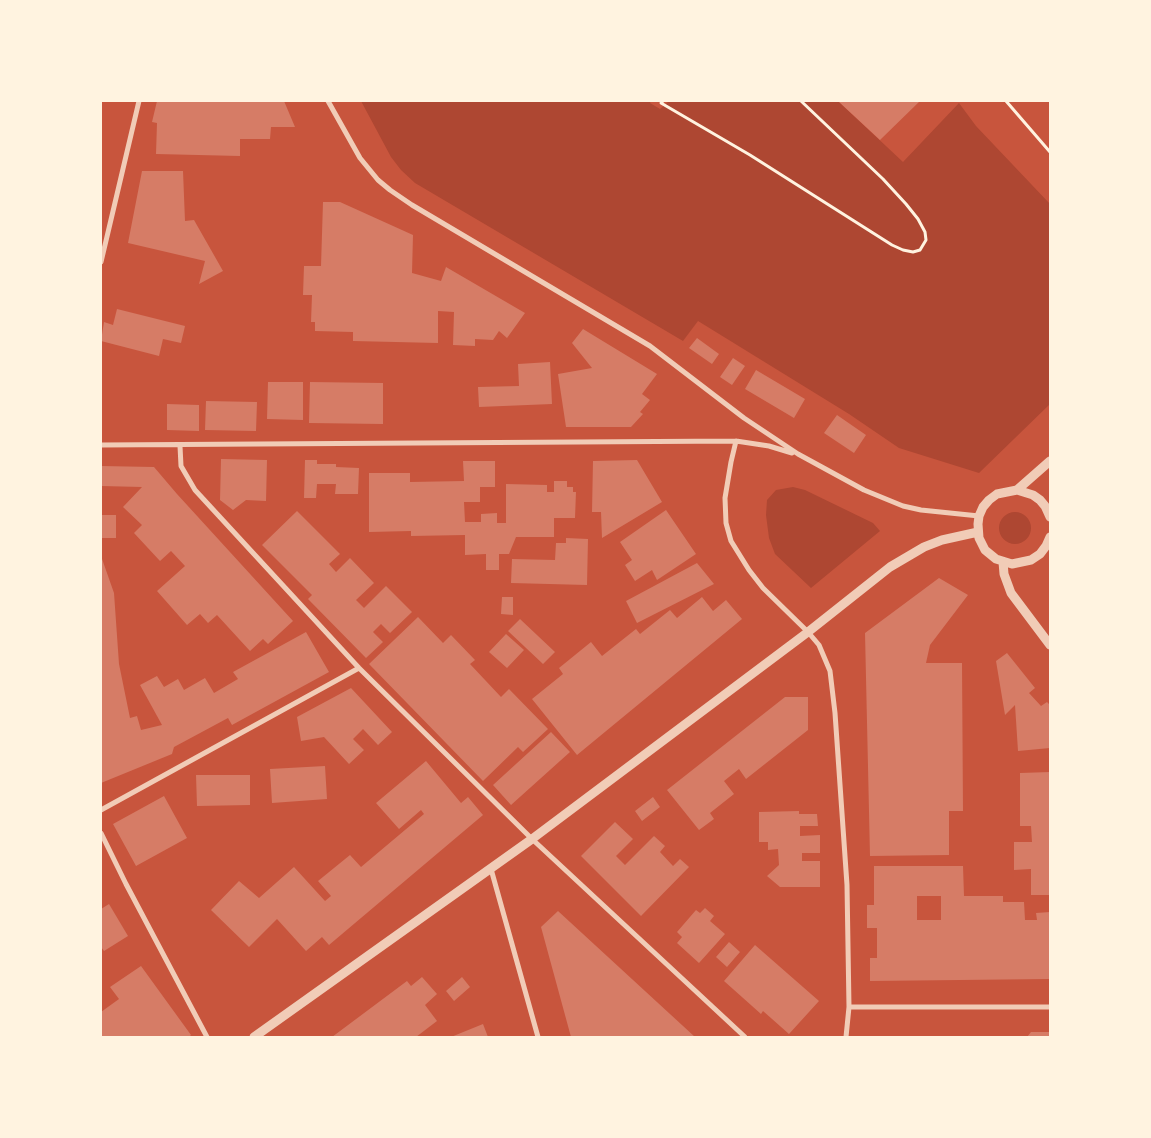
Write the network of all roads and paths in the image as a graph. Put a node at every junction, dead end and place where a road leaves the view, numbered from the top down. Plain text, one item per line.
1 (139, 101) edge
2 (328, 101) edge
3 (663, 101) edge
4 (801, 101) edge
5 (1006, 101) edge
6 (1050, 152) edge
7 (101, 262) edge
8 (736, 441) junction
9 (101, 446) edge
10 (180, 446) junction
11 (798, 454) junction
12 (1050, 461) edge
13 (1017, 490) junction
14 (979, 516) junction
15 (1050, 517) edge
16 (978, 532) junction
17 (1050, 537) edge
18 (1002, 562) junction
19 (808, 632) junction
20 (1050, 645) edge
21 (359, 668) junction
22 (101, 810) edge
23 (101, 833) edge
24 (532, 839) junction
25 (492, 869) junction
26 (1050, 1007) edge
27 (850, 1008) junction
28 (207, 1037) edge
29 (254, 1037) edge
30 (538, 1037) edge
31 (745, 1037) edge
32 (846, 1037) edge

1 - 7 street
2 - 11 street
3 - 4 path
5 - 6 path
8 - 10 street
8 - 11 street
8 - 19 street
9 - 10 street
10 - 21 street
11 - 14 street
12 - 13 street
13 - 14 street
13 - 15 street
14 - 16 street
16 - 18 street
16 - 19 street
17 - 18 street
18 - 20 street
19 - 24 street
19 - 27 street
21 - 22 street
21 - 24 street
23 - 28 street
24 - 25 street
24 - 31 street
25 - 29 street
25 - 30 street
26 - 27 street
27 - 32 street

